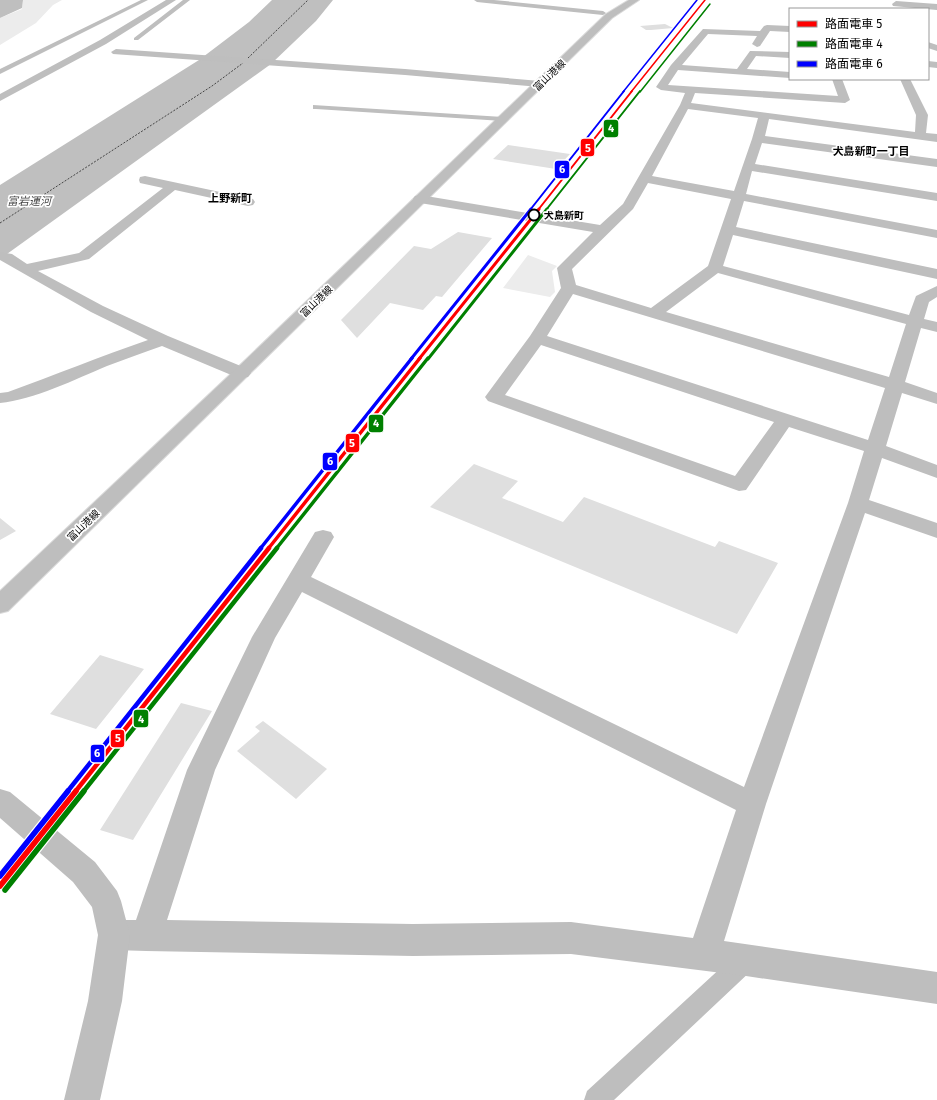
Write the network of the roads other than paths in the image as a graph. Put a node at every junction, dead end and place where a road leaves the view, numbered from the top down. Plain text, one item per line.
1 (145, 0) edge
2 (172, 0) edge
3 (186, 0) edge
4 (477, 0) edge
5 (635, 0) edge
6 (896, 4) dead end
7 (937, 7) edge
8 (603, 13) dead end
9 (789, 29) edge
10 (762, 34) junction
11 (136, 38) dead end
12 (116, 52) dead end
13 (754, 53) junction
14 (789, 55) edge
15 (675, 68) junction
16 (0, 72) edge
17 (740, 72) junction
18 (789, 75) edge
19 (837, 80) edge
20 (905, 80) edge
21 (540, 84) junction
22 (691, 90) junction
23 (0, 98) edge
24 (685, 105) junction
25 (316, 107) dead end
26 (764, 115) junction
27 (503, 119) junction
28 (920, 135) junction
29 (937, 138) edge
30 (758, 139) junction
31 (937, 163) edge
32 (748, 167) junction
33 (644, 178) junction
34 (145, 180) dead end
35 (173, 186) junction
36 (739, 196) junction
37 (937, 196) edge
38 (420, 200) junction
39 (248, 202) dead end
40 (604, 230) junction
41 (728, 230) junction
42 (937, 234) edge
43 (3, 256) edge
44 (715, 268) junction
45 (24, 269) junction
46 (937, 274) edge
47 (569, 288) junction
48 (937, 291) edge
49 (653, 314) junction
50 (916, 321) junction
51 (937, 327) edge
52 (537, 338) junction
53 (162, 340) junction
54 (242, 373) junction
55 (895, 384) junction
56 (0, 398) edge
57 (937, 398) edge
58 (785, 420) junction
59 (874, 448) junction
60 (937, 472) edge
61 (858, 503) junction
62 (937, 531) edge
63 (324, 537) dead end
64 (297, 580) junction
65 (0, 605) edge
66 (0, 801) edge
67 (752, 804) junction
68 (114, 935) junction
69 (146, 936) junction
70 (704, 954) junction
71 (746, 960) junction
72 (937, 988) edge
73 (82, 1100) edge
74 (596, 1100) edge

1 - 16 lane
2 - 23 street
3 - 11 lane
4 - 8 lane
5 - 21 street, 富山港線
6 - 7 street
9 - 10 street
10 - 13 street
10 - 15 street
12 - 21 street
13 - 14 street
13 - 17 street
15 - 17 street
15 - 22 street
17 - 18 street
19 - 22 street
20 - 28 street
21 - 27 street, 富山港線
22 - 24 street
24 - 26 street
24 - 33 street
25 - 27 lane
26 - 28 street
26 - 30 street
27 - 38 street, 富山港線
28 - 29 street
30 - 31 street
30 - 32 street
32 - 36 street
32 - 37 street
33 - 36 street
33 - 40 street
34 - 35 street
35 - 39 street
35 - 45 street
36 - 41 street
36 - 42 street
38 - 40 street
38 - 54 street, 富山港線
40 - 47 street
41 - 44 street
41 - 46 street
43 - 45 street
44 - 49 street
44 - 50 street
45 - 53 street
47 - 49 street
47 - 52 street
48 - 50 street
49 - 55 street
50 - 51 street
50 - 55 street
52 - 58 street
52 - 58 street
53 - 54 street
53 - 56 street
54 - 65 street, 富山港線
55 - 57 street
55 - 59 street
58 - 59 street
59 - 60 street
59 - 61 street
61 - 62 street
61 - 67 street
63 - 64 street
64 - 67 street
64 - 69 street
66 - 68 street
67 - 70 street
68 - 69 street
68 - 73 street
69 - 70 street
70 - 71 street
71 - 72 street
71 - 74 lane

